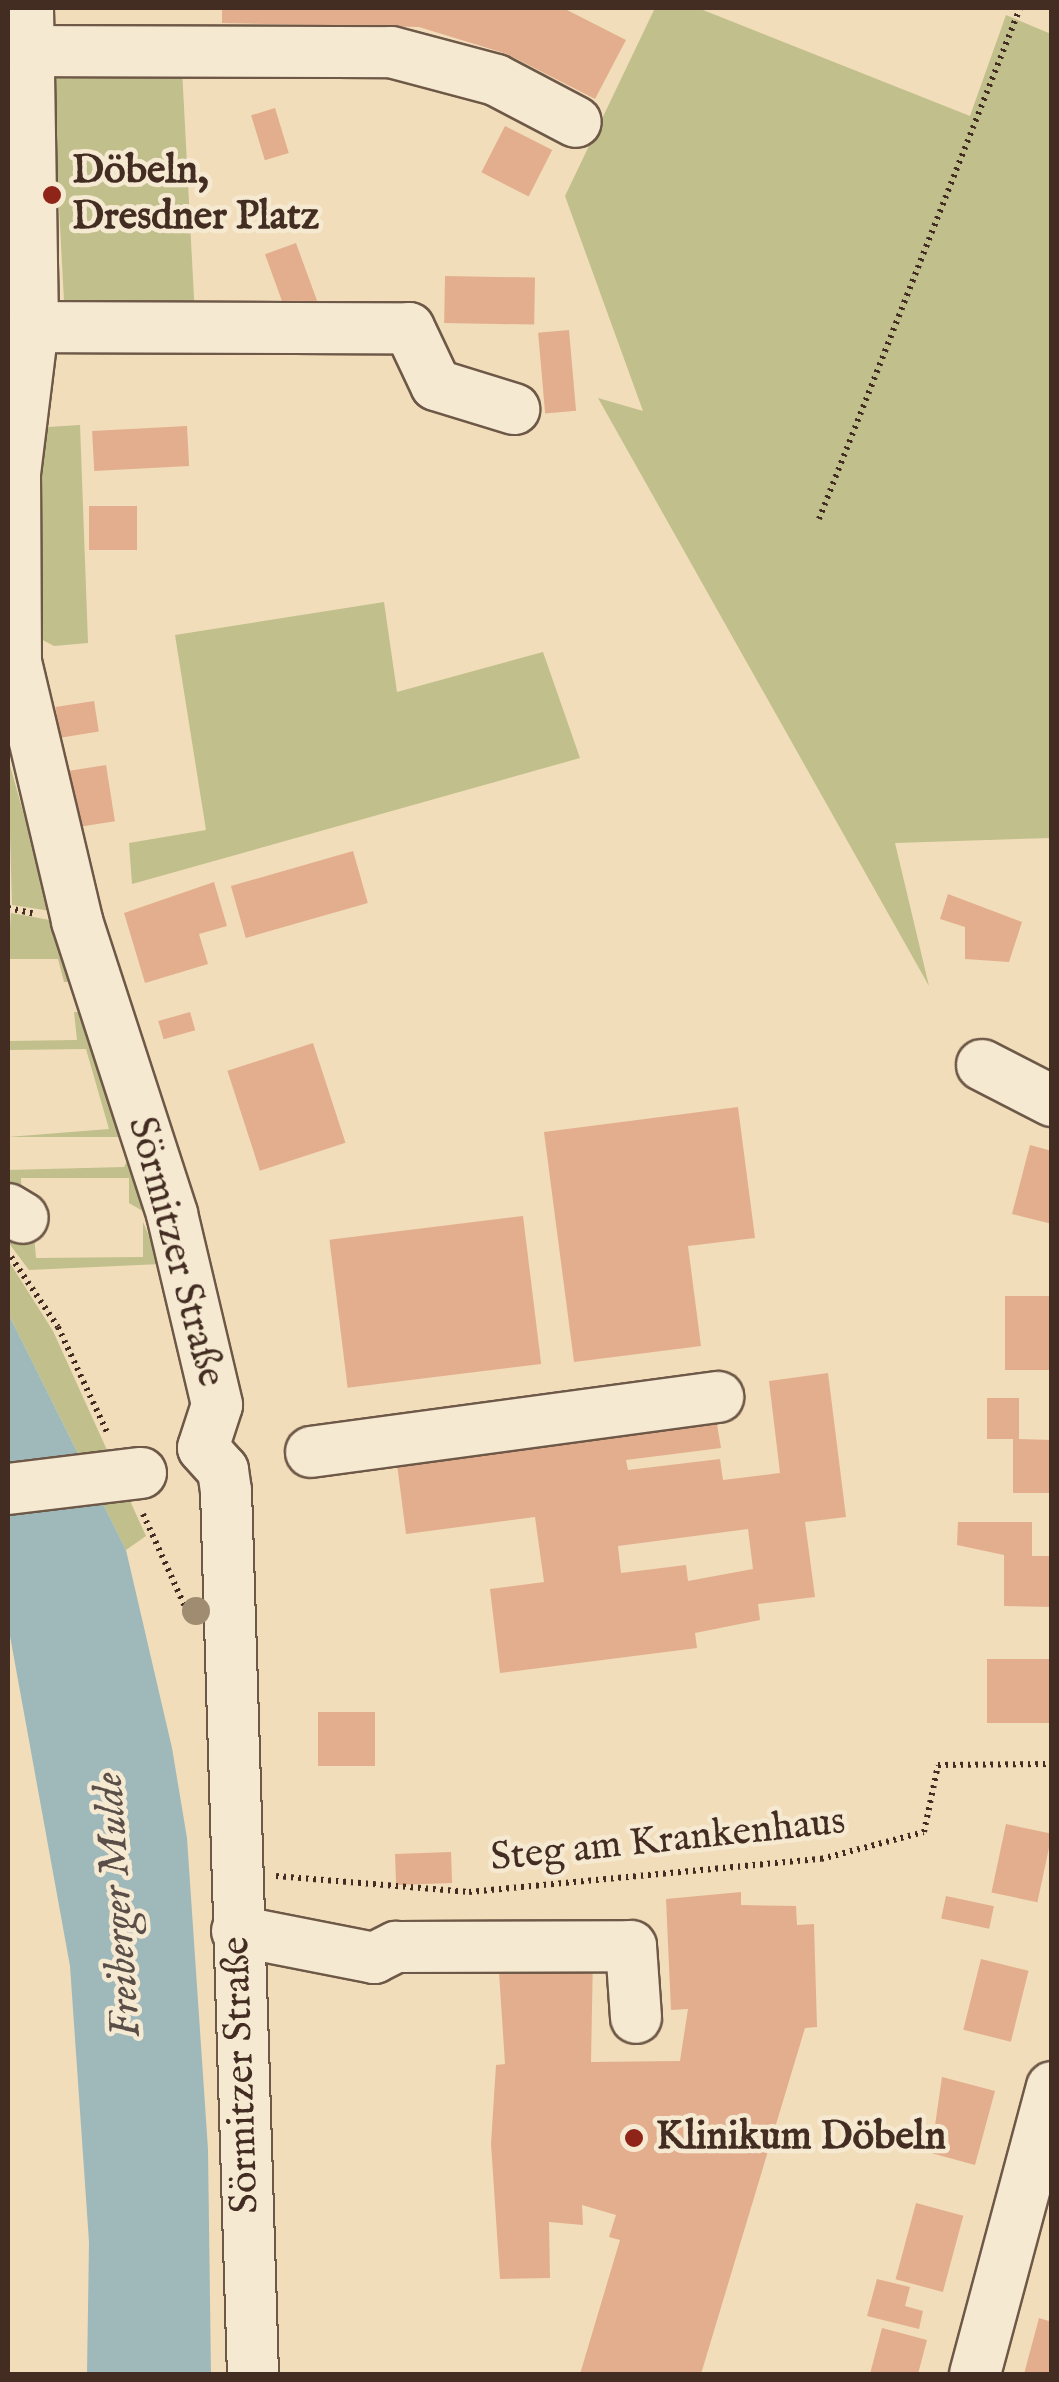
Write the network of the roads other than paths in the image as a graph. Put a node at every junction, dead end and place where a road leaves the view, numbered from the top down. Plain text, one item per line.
1 (29, 29) edge
2 (576, 122) dead end
3 (33, 327) junction
4 (514, 409) dead end
5 (14, 435) edge
6 (982, 1065) dead end
7 (1052, 1101) edge
8 (718, 1397) dead end
9 (203, 1448) junction
10 (311, 1452) dead end
11 (8, 1489) edge
12 (236, 1930) junction
13 (636, 2018) dead end
14 (1052, 2087) edge
15 (253, 2374) edge
16 (975, 2374) edge

1 - 2 street
1 - 3 street, Sörmitzer Straße
3 - 4 street
3 - 5 street, Sörmitzer Straße
5 - 9 street, Sörmitzer Straße
6 - 7 street
8 - 10 street
9 - 11 street, bridge
9 - 12 street, Sörmitzer Straße
12 - 13 street
12 - 15 street, Sörmitzer Straße
14 - 16 street

